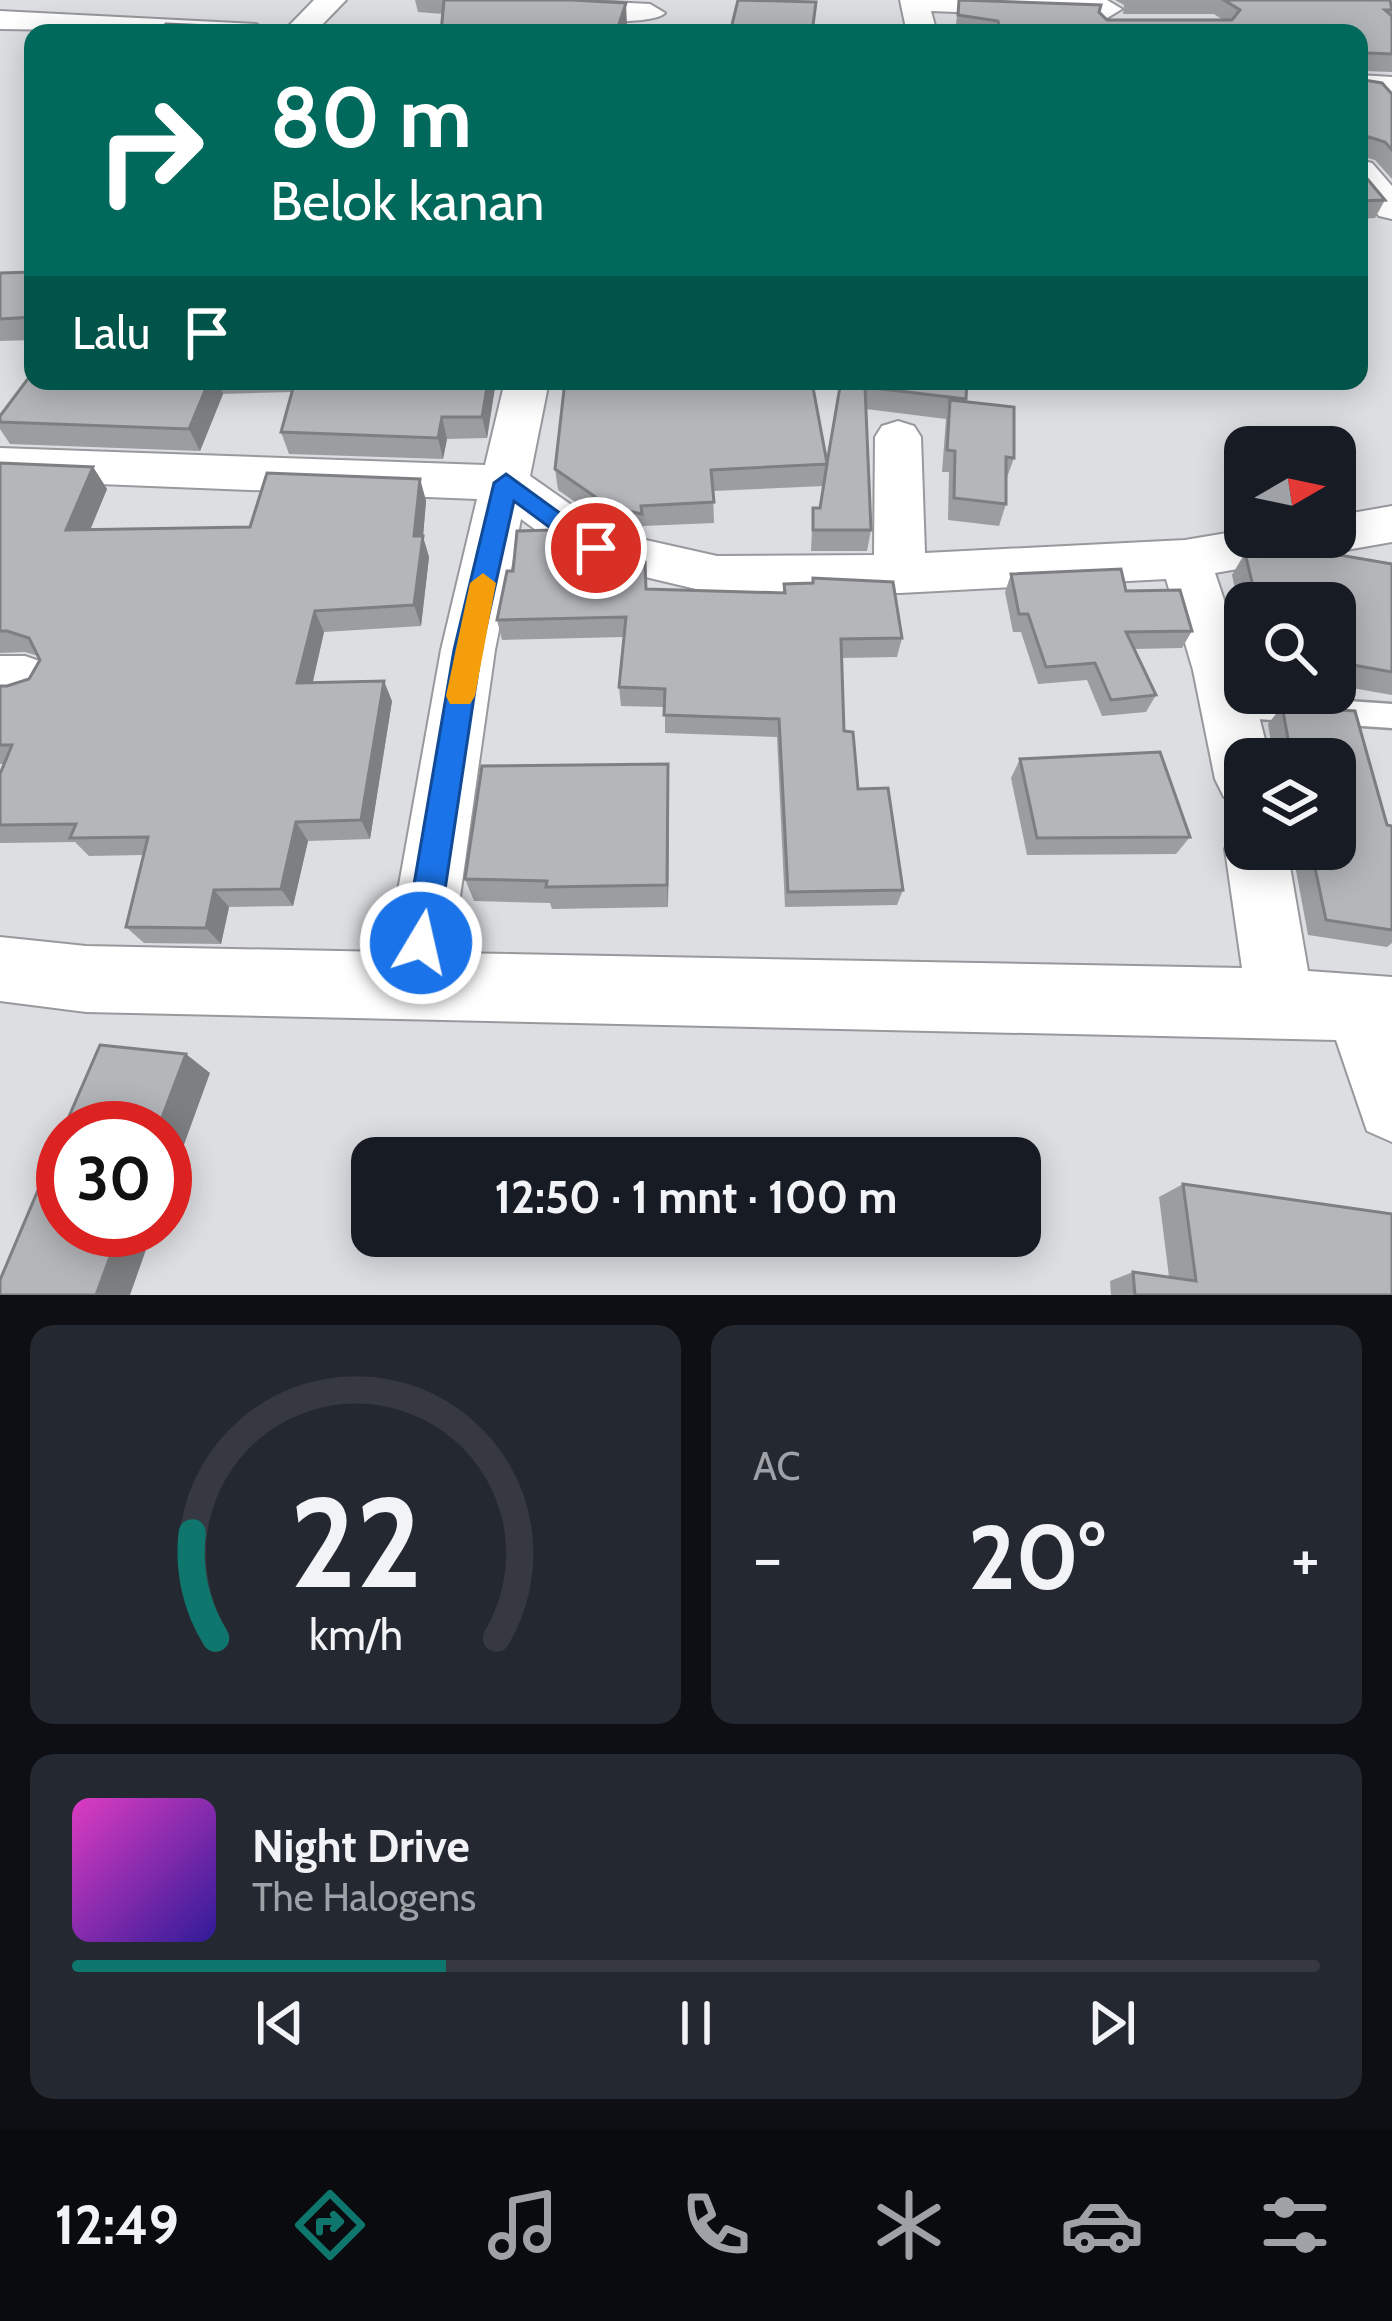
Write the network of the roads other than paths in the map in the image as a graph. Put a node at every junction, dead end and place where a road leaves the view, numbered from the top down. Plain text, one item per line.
1 (218, 0) edge
2 (331, 0) edge
3 (913, 1) edge
4 (532, 7) edge
5 (650, 13) dead end
6 (1114, 19) edge
7 (0, 20) edge
8 (68, 24) edge
9 (195, 24) edge
10 (306, 24) edge
11 (1368, 182) edge
12 (1392, 208) edge
13 (525, 390) edge
14 (898, 437) dead end
15 (0, 464) edge
16 (506, 483) junction
17 (1392, 524) edge
18 (1356, 530) edge
19 (1224, 553) edge
20 (1185, 559) junction
21 (900, 574) junction
22 (1224, 691) edge
23 (1356, 714) edge
24 (1392, 716) edge
25 (1259, 870) edge
26 (0, 969) edge
27 (414, 985) junction
28 (1280, 1002) junction
29 (1376, 1009) edge
30 (1392, 1106) edge

1 - 9 street
2 - 10 street
3 - 6 street
4 - 5 street
7 - 8 street
11 - 12 street
13 - 16 street
14 - 21 street
15 - 16 street
16 - 21 street
16 - 27 street
17 - 18 street
19 - 20 street
20 - 21 street
20 - 22 street
23 - 24 lane
25 - 28 street
26 - 27 street
27 - 28 street
28 - 29 street
29 - 30 street

